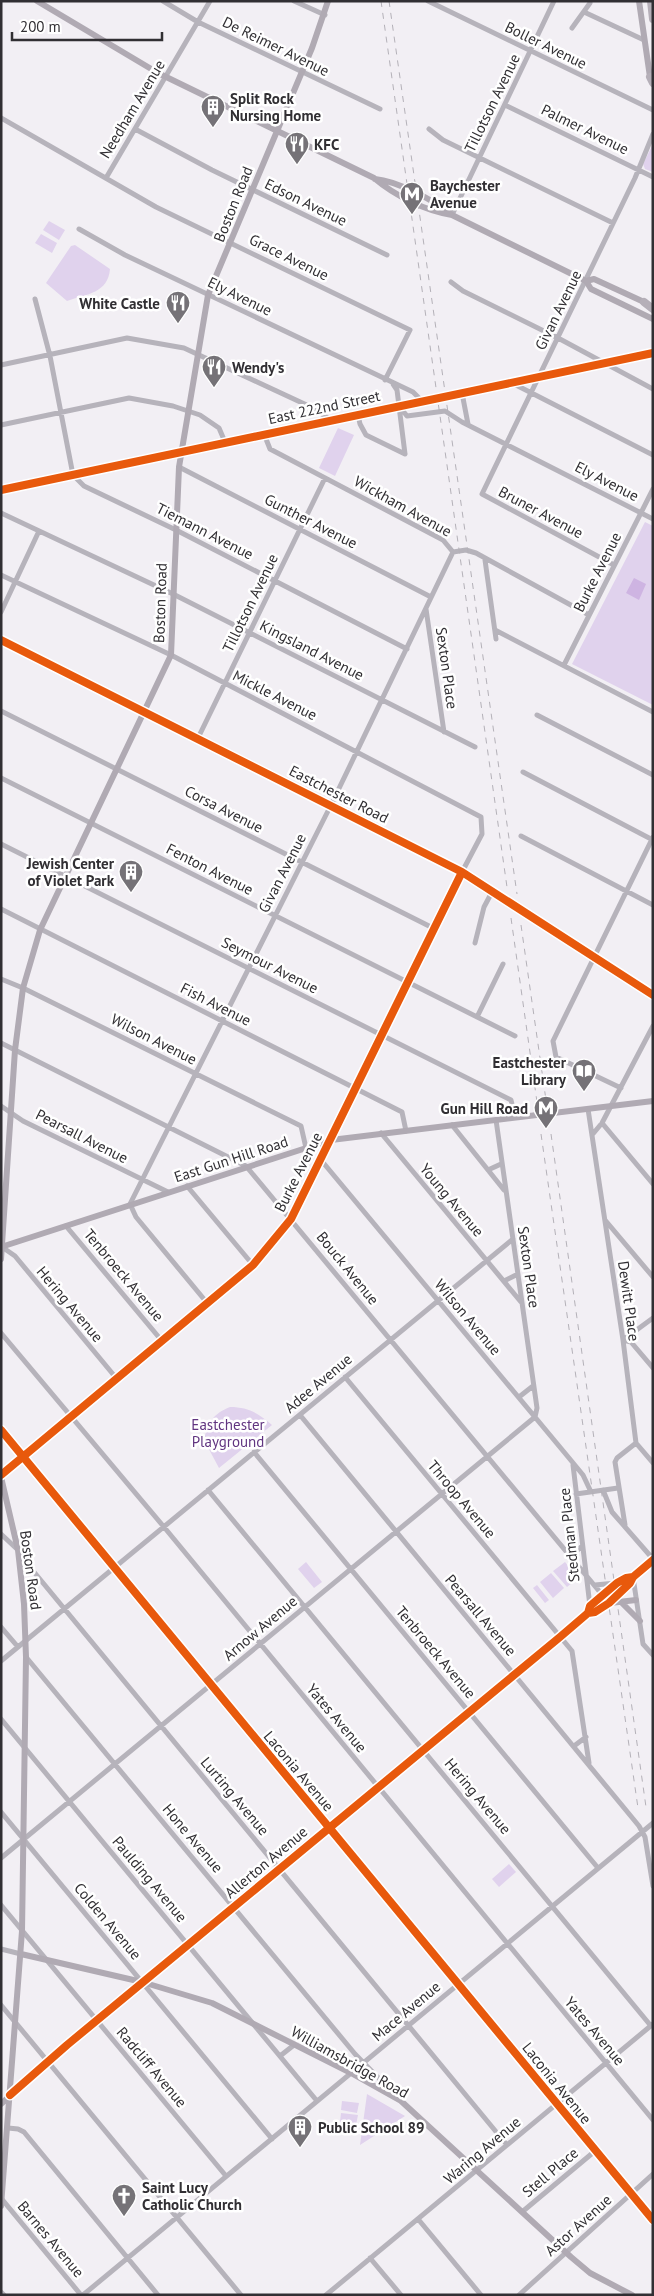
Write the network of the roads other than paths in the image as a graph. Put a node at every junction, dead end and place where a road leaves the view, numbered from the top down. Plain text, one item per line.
1 (37, 1) edge
2 (163, 1) edge
3 (210, 1) edge
4 (294, 1) edge
5 (328, 1) edge
6 (428, 1) edge
7 (554, 1) edge
8 (638, 1) edge
9 (651, 1) edge
10 (590, 3) dead end
11 (584, 12) junction
12 (324, 15) junction
13 (653, 19) edge
14 (198, 22) junction
15 (572, 28) dead end
16 (644, 40) junction
17 (531, 52) junction
18 (301, 72) junction
19 (166, 77) junction
20 (652, 80) edge
21 (653, 90) edge
22 (506, 105) junction
23 (380, 109) dead end
24 (653, 110) edge
25 (1, 118) edge
26 (134, 129) junction
27 (429, 129) dead end
28 (277, 131) junction
29 (653, 134) edge
30 (480, 158) junction
31 (638, 169) junction
32 (653, 177) edge
33 (106, 178) junction
34 (252, 190) junction
35 (452, 215) junction
36 (613, 223) junction
37 (79, 229) dead end
38 (230, 243) junction
39 (387, 255) dead end
40 (586, 281) junction
41 (451, 282) dead end
42 (208, 295) junction
43 (35, 299) dead end
44 (644, 302) junction
45 (653, 303) edge
46 (653, 309) edge
47 (653, 319) edge
48 (558, 338) junction
49 (653, 353) edge
50 (197, 354) junction
51 (50, 356) junction
52 (604, 364) junction
53 (1, 366) edge
54 (540, 377) junction
55 (385, 380) junction
56 (392, 382) junction
57 (511, 383) junction
58 (653, 389) edge
59 (462, 393) junction
60 (532, 393) junction
61 (422, 401) junction
62 (399, 406) junction
63 (188, 411) junction
64 (60, 412) junction
65 (358, 415) junction
66 (330, 420) junction
67 (469, 424) junction
68 (1, 425) edge
69 (264, 434) junction
70 (225, 442) junction
71 (506, 443) junction
72 (180, 452) junction
73 (653, 455) edge
74 (179, 467) junction
75 (73, 475) junction
76 (325, 478) junction
77 (653, 489) edge
78 (1, 490) edge
79 (482, 494) joint
80 (641, 512) junction
81 (1, 513) edge
82 (653, 518) edge
83 (300, 529) junction
84 (176, 530) junction
85 (39, 531) junction
86 (453, 552) junction
87 (485, 560) junction
88 (614, 565) junction
89 (1, 575) edge
90 (274, 580) junction
91 (16, 582) junction
92 (173, 594) junction
93 (432, 597) junction
94 (426, 608) junction
95 (1, 612) edge
96 (589, 615) junction
97 (495, 630) junction
98 (250, 632) junction
99 (496, 639) dead end
100 (1, 640) edge
101 (407, 649) junction
102 (171, 655) junction
103 (564, 665) junction
104 (225, 683) junction
105 (382, 701) junction
106 (1, 711) edge
107 (144, 712) junction
108 (653, 712) edge
109 (537, 715) dead end
110 (444, 732) junction
111 (198, 738) junction
112 (475, 747) dead end
113 (357, 752) junction
114 (117, 769) junction
115 (523, 772) dead end
116 (653, 775) edge
117 (1, 778) edge
118 (331, 805) junction
119 (481, 818) joint
120 (91, 823) junction
121 (521, 836) dead end
122 (652, 838) edge
123 (1, 844) edge
124 (302, 862) junction
125 (462, 872) junction
126 (65, 876) junction
127 (627, 890) junction
128 (492, 892) junction
129 (653, 905) edge
130 (1, 910) edge
131 (275, 916) junction
132 (40, 930) junction
133 (435, 930) junction
134 (475, 943) dead end
135 (594, 957) junction
136 (502, 964) dead end
137 (249, 968) junction
138 (1, 979) edge
139 (409, 982) junction
140 (23, 988) junction
141 (653, 995) edge
142 (477, 1017) junction
143 (222, 1021) junction
144 (653, 1026) edge
145 (382, 1036) junction
146 (515, 1036) dead end
147 (1, 1043) edge
148 (15, 1050) junction
149 (195, 1074) junction
150 (356, 1088) junction
151 (621, 1088) junction
152 (653, 1101) edge
153 (1, 1106) edge
154 (611, 1106) junction
155 (588, 1109) junction
156 (11, 1112) junction
157 (515, 1117) junction
158 (496, 1120) junction
159 (602, 1123) junction
160 (452, 1125) junction
161 (169, 1127) junction
162 (406, 1131) junction
163 (381, 1133) junction
164 (592, 1135) junction
165 (331, 1140) junction
166 (306, 1148) junction
167 (322, 1160) junction
168 (501, 1164) junction
169 (246, 1166) junction
170 (488, 1170) junction
171 (4, 1171) edge
172 (143, 1179) junction
173 (653, 1184) edge
174 (187, 1186) junction
175 (505, 1190) junction
176 (168, 1192) junction
177 (130, 1204) junction
178 (291, 1219) junction
179 (604, 1219) junction
180 (66, 1226) junction
181 (513, 1239) junction
182 (2, 1247) edge
183 (1, 1259) edge
184 (486, 1261) junction
185 (253, 1265) junction
186 (518, 1274) junction
187 (653, 1277) edge
188 (504, 1282) junction
189 (438, 1300) junction
190 (521, 1302) junction
191 (208, 1304) junction
192 (653, 1318) edge
193 (1, 1333) edge
194 (390, 1340) junction
195 (623, 1340) junction
196 (162, 1341) junction
197 (653, 1368) edge
198 (345, 1377) junction
199 (117, 1379) junction
200 (534, 1386) junction
201 (518, 1397) junction
202 (300, 1415) junction
203 (72, 1416) junction
204 (534, 1417) junction
205 (1, 1430) edge
206 (636, 1443) junction
207 (254, 1452) junction
208 (487, 1456) junction
209 (23, 1457) junction
210 (572, 1462) junction
211 (653, 1463) edge
212 (1, 1476) edge
213 (618, 1488) junction
214 (208, 1490) junction
215 (603, 1490) junction
216 (591, 1492) junction
217 (442, 1493) junction
218 (576, 1494) junction
219 (625, 1525) junction
220 (164, 1527) junction
221 (396, 1531) junction
222 (1, 1534) edge
223 (581, 1547) junction
224 (18, 1550) junction
225 (571, 1556) junction
226 (653, 1560) edge
227 (114, 1569) junction
228 (350, 1569) junction
229 (585, 1573) junction
230 (633, 1577) junction
231 (617, 1583) junction
232 (595, 1585) junction
233 (603, 1595) junction
234 (636, 1600) junction
235 (621, 1602) junction
236 (609, 1603) junction
237 (305, 1606) junction
238 (64, 1609) junction
239 (589, 1610) junction
240 (640, 1621) junction
241 (1, 1626) edge
242 (560, 1637) junction
243 (26, 1641) junction
244 (259, 1644) junction
245 (18, 1647) junction
246 (653, 1656) edge
247 (26, 1657) junction
248 (1, 1661) edge
249 (514, 1674) junction
250 (210, 1685) junction
251 (469, 1712) junction
252 (1, 1719) edge
253 (161, 1726) junction
254 (586, 1737) junction
255 (574, 1746) junction
256 (25, 1748) junction
257 (423, 1750) junction
258 (115, 1764) junction
259 (589, 1764) junction
260 (378, 1788) junction
261 (69, 1801) junction
262 (1, 1812) edge
263 (653, 1823) edge
264 (328, 1828) junction
265 (643, 1831) junction
266 (24, 1840) junction
267 (1, 1858) edge
268 (651, 1861) edge
269 (598, 1868) junction
270 (279, 1869) junction
271 (653, 1886) edge
272 (1, 1905) edge
273 (553, 1906) junction
274 (234, 1907) junction
275 (22, 1930) junction
276 (507, 1944) junction
277 (188, 1945) junction
278 (1, 1949) edge
279 (21, 1954) junction
280 (48, 1961) junction
281 (142, 1982) junction
282 (459, 1984) junction
283 (1, 2005) edge
284 (97, 2020) junction
285 (15, 2022) junction
286 (254, 2024) junction
287 (409, 2025) junction
288 (652, 2025) edge
289 (294, 2045) junction
290 (280, 2056) junction
291 (48, 2061) junction
292 (364, 2062) junction
293 (606, 2063) junction
294 (351, 2073) junction
295 (10, 2095) junction
296 (317, 2101) junction
297 (400, 2101) junction
298 (1, 2104) edge
299 (557, 2104) junction
300 (8, 2114) junction
301 (653, 2120) edge
302 (8, 2128) junction
303 (272, 2139) junction
304 (508, 2145) junction
305 (595, 2151) junction
306 (477, 2170) junction
307 (653, 2174) edge
308 (226, 2176) junction
309 (631, 2194) junction
310 (2, 2199) edge
311 (1, 2206) edge
312 (522, 2212) junction
313 (176, 2217) junction
314 (418, 2219) junction
315 (653, 2220) edge
316 (566, 2253) junction
317 (128, 2258) junction
318 (370, 2258) junction
319 (1, 2292) edge
320 (4, 2295) edge
321 (82, 2295) edge
322 (158, 2295) edge
323 (240, 2295) edge
324 (326, 2295) edge
325 (401, 2295) edge
326 (480, 2295) edge
327 (519, 2295) edge
328 (632, 2295) edge

1 - 19 main road
2 - 14 street, De Reimer Avenue
3 - 14 street, Needham Avenue
4 - 12 street
5 - 12 main road, Boston Road
6 - 17 street, Boller Avenue
7 - 17 street, Tillotson Avenue
8 - 16 main road
9 - 13 highway
10 - 11 street
11 - 15 street
11 - 16 street
12 - 18 main road, Boston Road
14 - 18 street, De Reimer Avenue
14 - 19 street, Needham Avenue
16 - 20 main road
17 - 22 street, Tillotson Avenue
17 - 24 street, Boller Avenue
18 - 23 street, De Reimer Avenue
18 - 28 main road, Boston Road
19 - 26 street, Needham Avenue
19 - 28 main road
20 - 21 street
22 - 30 street, Tillotson Avenue
22 - 31 street, Palmer Avenue
25 - 33 street, Needham Avenue
26 - 33 street, Needham Avenue
26 - 34 street, Edson Avenue
27 - 30 street
28 - 34 main road, Boston Road
28 - 35 main road
29 - 31 street, Givan Avenue
30 - 35 street, Tillotson Avenue
30 - 36 street
31 - 32 street, Palmer Avenue
31 - 36 street, Givan Avenue
33 - 38 street, Grace Avenue
34 - 38 main road, Boston Road
34 - 39 street, Edson Avenue
35 - 40 main road
36 - 40 street, Givan Avenue
37 - 42 street, Ely Avenue
38 - 42 main road, Boston Road
38 - 55 street, Grace Avenue
40 - 44 main road
40 - 47 main road
40 - 48 street, Givan Avenue
41 - 48 street
42 - 50 main road, Boston Road
42 - 55 street, Ely Avenue
43 - 51 street
44 - 45 street
44 - 46 highway
48 - 52 street
48 - 54 street, Givan Avenue
49 - 52 street, East 222nd Street
50 - 51 street
50 - 63 main road, Boston Road
50 - 66 street
51 - 53 street
51 - 64 street
52 - 54 street, East 222nd Street
52 - 58 street
54 - 57 street, East 222nd Street
54 - 60 street, Givan Avenue
55 - 56 street, Ely Avenue
56 - 61 street, Ely Avenue
56 - 62 street
57 - 59 street, East 222nd Street
57 - 60 street
59 - 61 street, East 222nd Street
59 - 67 street
60 - 71 street, Givan Avenue
60 - 73 street
61 - 62 street, East 222nd Street
62 - 65 street, East 222nd Street
62 - 65 street
62 - 67 street, Ely Avenue
63 - 64 street
63 - 70 street
63 - 72 main road, Boston Road
64 - 68 street
64 - 75 street
65 - 66 street, East 222nd Street
66 - 69 street, East 222nd Street
67 - 71 street, Ely Avenue
69 - 70 street, East 222nd Street
69 - 76 street, Wickham Avenue
70 - 72 street, East 222nd Street
71 - 79 street, Givan Avenue
71 - 80 street, Ely Avenue
72 - 74 main road, Boston Road
72 - 75 street, East 222nd Street
74 - 83 street, Gunther Avenue
74 - 84 main road, Boston Road
75 - 78 street, East 222nd Street
75 - 84 street, Tiemann Avenue
76 - 83 street, Tillotson Avenue
76 - 86 street, Wickham Avenue
77 - 80 street, Burke Avenue
79 - 88 street, Bruner Avenue
80 - 82 street, Ely Avenue
80 - 88 street, Burke Avenue
81 - 85 street, Kingsland Avenue
83 - 90 street, Tillotson Avenue
83 - 93 street, Gunther Avenue
84 - 90 street, Tiemann Avenue
84 - 92 main road, Boston Road
85 - 91 street
85 - 92 street, Kingsland Avenue
86 - 87 street, Wickham Avenue
86 - 93 street, Givan Avenue
87 - 96 street, Wickham Avenue
87 - 97 street
88 - 96 street, Burke Avenue
89 - 91 street, Mickle Avenue
90 - 98 street, Tillotson Avenue
90 - 101 street, Tiemann Avenue
91 - 95 street
91 - 102 street, Mickle Avenue
92 - 98 street, Kingsland Avenue
92 - 102 main road, Boston Road
93 - 94 street, Givan Avenue
94 - 101 street, Givan Avenue
94 - 110 street, Sexton Place
96 - 103 street, Burke Avenue
97 - 99 street
97 - 103 street
98 - 104 street, Tillotson Avenue
98 - 105 street, Kingsland Avenue
100 - 107 street, Eastchester Road
101 - 105 street, Givan Avenue
102 - 104 street, Mickle Avenue
102 - 107 main road, Boston Road
103 - 108 street
104 - 111 street, Tillotson Avenue
104 - 113 street, Mickle Avenue
105 - 110 street, Kingsland Avenue
105 - 113 street, Givan Avenue
106 - 114 street, Corsa Avenue
107 - 111 main road, Eastchester Road
107 - 114 main road, Boston Road
109 - 116 street
110 - 112 street, Kingsland Avenue
111 - 118 main road, Eastchester Road
113 - 118 street, Givan Avenue
113 - 119 street, Mickle Avenue
114 - 120 main road, Boston Road
114 - 124 street, Corsa Avenue
115 - 122 street
117 - 120 street, Fenton Avenue
118 - 124 street, Givan Avenue
118 - 125 main road, Eastchester Road
119 - 125 street, Burke Avenue
120 - 126 main road, Boston Road
120 - 131 street, Fenton Avenue
121 - 127 street
122 - 127 street
123 - 126 street, Seymour Avenue
124 - 131 street, Givan Avenue
124 - 133 street, Corsa Avenue
125 - 128 main road, Eastchester Road
125 - 133 main road, Burke Avenue
126 - 132 main road, Boston Road
126 - 137 street, Seymour Avenue
127 - 129 street
127 - 135 street
128 - 134 street
128 - 135 main road, Eastchester Road
130 - 132 street, Fish Avenue
131 - 137 street, Givan Avenue
131 - 139 street, Fenton Avenue
132 - 140 main road, Boston Road
132 - 143 street, Fish Avenue
133 - 139 main road, Burke Avenue
135 - 141 main road, Eastchester Road
135 - 151 street
136 - 142 street
137 - 143 street, Givan Avenue
137 - 145 street, Seymour Avenue
138 - 140 street, Wilson Avenue
139 - 142 street, Fenton Avenue
139 - 145 main road, Burke Avenue
140 - 148 main road, Boston Road
140 - 149 street, Wilson Avenue
142 - 146 street, Fenton Avenue
143 - 149 street, Givan Avenue
143 - 150 street, Fish Avenue
144 - 151 street
145 - 150 main road, Burke Avenue
145 - 157 street, Seymour Avenue
147 - 148 street, Bouck Avenue
148 - 156 main road, Boston Road
148 - 161 street, Bouck Avenue
149 - 161 street, Givan Avenue
149 - 166 street, Wilson Avenue
150 - 162 street, Fish Avenue
150 - 165 main road, Burke Avenue
151 - 154 street
152 - 154 main road, East Gun Hill Road
153 - 156 street, Pearsall Avenue
154 - 155 main road, East Gun Hill Road
154 - 159 street
155 - 157 main road, East Gun Hill Road
155 - 164 street, Dewitt Place
156 - 171 main road, Boston Road
156 - 172 street, Pearsall Avenue
157 - 158 main road, East Gun Hill Road
158 - 160 main road, East Gun Hill Road
158 - 168 street, Sexton Place
159 - 164 street
159 - 173 street
160 - 162 main road, East Gun Hill Road
160 - 170 street
161 - 169 street, Bouck Avenue
161 - 172 street, Givan Avenue
162 - 163 main road, East Gun Hill Road
163 - 165 main road, East Gun Hill Road
163 - 184 street, Young Avenue
164 - 179 street, Dewitt Place
165 - 166 main road, East Gun Hill Road
165 - 167 main road, Burke Avenue
166 - 169 main road, East Gun Hill Road
167 - 178 main road, Burke Avenue
167 - 189 street, Wilson Avenue
168 - 170 street
168 - 175 street, Sexton Place
169 - 174 main road, East Gun Hill Road
169 - 178 street, Bouck Avenue
170 - 175 street
171 - 182 main road, Boston Road
172 - 176 street, Pearsall Avenue
172 - 177 street, Givan Avenue
174 - 176 main road, East Gun Hill Road
174 - 185 street
175 - 181 street, Sexton Place
176 - 177 main road, East Gun Hill Road
177 - 180 main road, East Gun Hill Road
177 - 191 street
178 - 185 main road, Burke Avenue
178 - 194 street, Bouck Avenue
179 - 187 street
179 - 195 street, Dewitt Place
180 - 182 main road, East Gun Hill Road
180 - 196 street, Tenbroeck Avenue
181 - 184 street, Adee Avenue
181 - 186 street, Sexton Place
182 - 183 main road, Boston Road
182 - 199 street, Hering Avenue
184 - 188 street, Young Avenue
184 - 189 street, Adee Avenue
185 - 191 main road, Burke Avenue
186 - 188 street
186 - 190 street, Sexton Place
188 - 190 street, Young Avenue
189 - 194 street, Adee Avenue
189 - 201 street, Wilson Avenue
190 - 200 street, Sexton Place
191 - 196 main road, Burke Avenue
192 - 195 street
193 - 203 street, Yates Avenue
194 - 198 street, Adee Avenue
194 - 208 street, Bouck Avenue
195 - 197 street
195 - 206 street, Dewitt Place
196 - 199 main road, Burke Avenue
198 - 202 street, Adee Avenue
198 - 217 street, Throop Avenue
199 - 203 main road, Burke Avenue
200 - 201 street
200 - 204 street, Sexton Place
201 - 204 street, Wilson Avenue
202 - 207 street, Adee Avenue
202 - 221 street, Pearsall Avenue
203 - 209 main road, Burke Avenue
203 - 220 street, Yates Avenue
204 - 208 street, Arnow Avenue
204 - 210 street, Wilson Avenue
205 - 209 street, Laconia Avenue
206 - 211 street
206 - 213 street
207 - 214 street, Adee Avenue
207 - 228 street, Tenbroeck Avenue
208 - 217 street, Arnow Avenue
208 - 225 street, Bouck Avenue
209 - 212 main road, Burke Avenue
209 - 227 street, Laconia Avenue
210 - 216 street, Wilson Avenue
210 - 218 street, Stedman Place
212 - 224 main road, Boston Road
213 - 215 street
213 - 219 street
214 - 220 street, Adee Avenue
214 - 237 street, Hering Avenue
215 - 216 street
215 - 219 street
216 - 218 street
217 - 221 street, Arnow Avenue
217 - 242 street, Throop Avenue
218 - 223 street, Stedman Place
219 - 226 street
220 - 227 street, Adee Avenue
220 - 244 street, Yates Avenue
221 - 228 street, Arnow Avenue
221 - 249 street, Pearsall Avenue
222 - 224 street, Lurting Avenue
223 - 225 street
223 - 229 street, Stedman Place
224 - 238 street, Lurting Avenue
224 - 243 main road, Boston Road
225 - 229 street, Bouck Avenue
226 - 230 main road, Allerton Avenue
227 - 238 street, Adee Avenue
227 - 250 street, Laconia Avenue
228 - 237 street, Arnow Avenue
228 - 251 street, Tenbroeck Avenue
229 - 232 street, Bouck Avenue
229 - 239 street, Stedman Place
230 - 231 main road, Allerton Avenue
230 - 234 street
230 - 236 main road, Allerton Avenue
231 - 232 street
231 - 233 main road, Allerton Avenue
232 - 233 street, Bouck Avenue
233 - 236 street, Bouck Avenue
233 - 239 main road, Allerton Avenue
234 - 235 main road
234 - 240 street
235 - 236 main road
235 - 240 main road
236 - 239 main road, Allerton Avenue
237 - 244 street, Arnow Avenue
237 - 257 street, Hering Avenue
238 - 243 street, Adee Avenue
238 - 253 street, Lurting Avenue
239 - 242 main road, Allerton Avenue
240 - 246 street
241 - 245 street
242 - 249 main road, Allerton Avenue
242 - 254 street
243 - 245 street, Adee Avenue
243 - 247 main road, Boston Road
244 - 250 street, Arnow Avenue
244 - 260 street, Yates Avenue
245 - 248 street, Adee Avenue
247 - 256 main road, Boston Road
247 - 258 street, Hone Avenue
249 - 251 main road, Allerton Avenue
249 - 255 street, Pearsall Avenue
250 - 253 street, Arnow Avenue
250 - 264 street, Laconia Avenue
251 - 257 main road, Allerton Avenue
251 - 269 street, Tenbroeck Avenue
252 - 256 street, Paulding Avenue
253 - 258 street, Arnow Avenue
253 - 270 street, Lurting Avenue
254 - 255 street
254 - 259 street
255 - 259 street, Pearsall Avenue
256 - 261 street, Paulding Avenue
256 - 266 main road, Boston Road
257 - 260 main road, Allerton Avenue
257 - 273 street, Hering Avenue
258 - 261 street, Arnow Avenue
258 - 274 street, Hone Avenue
259 - 265 street, Pearsall Avenue
260 - 264 main road, Allerton Avenue
260 - 276 street, Yates Avenue
261 - 266 street, Arnow Avenue
261 - 277 street, Paulding Avenue
262 - 266 street, Colden Avenue
263 - 265 street, Mace Avenue
264 - 270 main road, Allerton Avenue
264 - 282 street, Laconia Avenue
265 - 268 street
265 - 269 street, Mace Avenue
266 - 267 street, Arnow Avenue
266 - 275 main road, Boston Road
266 - 281 street, Colden Avenue
268 - 271 street
269 - 273 street, Mace Avenue
270 - 274 main road, Allerton Avenue
270 - 287 street, Lurting Avenue
272 - 275 street, Radcliff Avenue
273 - 276 street, Mace Avenue
273 - 288 street, Hering Avenue
274 - 277 main road, Allerton Avenue
274 - 292 street, Hone Avenue
275 - 279 main road, Boston Road
275 - 280 street, Radcliff Avenue
276 - 282 street, Mace Avenue
276 - 293 street, Yates Avenue
277 - 281 main road, Allerton Avenue
277 - 286 street, Paulding Avenue
278 - 279 street, Williamsbridge Road
279 - 280 main road, Williamsbridge Road
279 - 285 main road, Boston Road
280 - 281 main road, Williamsbridge Road
280 - 284 street, Radcliff Avenue
281 - 284 main road, Allerton Avenue
281 - 286 main road, Williamsbridge Road
281 - 303 street, Colden Avenue
282 - 287 street, Mace Avenue
282 - 299 street, Laconia Avenue
283 - 285 street
284 - 291 main road, Allerton Avenue
284 - 308 street, Radcliff Avenue
285 - 291 street
285 - 295 main road, Boston Road
286 - 289 main road, Williamsbridge Road
286 - 290 street, Paulding Avenue
287 - 292 street, Mace Avenue
287 - 304 street, Lurting Avenue
288 - 293 street, Waring Avenue
289 - 290 street
289 - 294 main road, Williamsbridge Road
290 - 296 street, Paulding Avenue
291 - 295 main road, Allerton Avenue
291 - 313 street
292 - 294 street, Mace Avenue
292 - 297 street, Hone Avenue
293 - 299 street, Waring Avenue
293 - 301 street, Yates Avenue
294 - 296 street, Mace Avenue
294 - 297 main road, Williamsbridge Road
295 - 298 main road, Allerton Avenue
295 - 300 main road, Boston Road
296 - 303 street, Mace Avenue
297 - 306 main road, Williamsbridge Road
298 - 300 street
299 - 304 street, Waring Avenue
299 - 305 street, Laconia Avenue
300 - 302 main road, Boston Road
302 - 310 main road, Boston Road
302 - 317 street
303 - 308 street, Mace Avenue
304 - 306 street, Waring Avenue
305 - 309 street, Laconia Avenue
305 - 312 street, Stell Place
306 - 312 main road, Williamsbridge Road
306 - 314 street, Waring Avenue
307 - 309 street, Astor Avenue
308 - 313 street, Mace Avenue
309 - 315 street, Laconia Avenue
309 - 316 street, Astor Avenue
310 - 311 main road, Boston Road
310 - 321 street, Barnes Avenue
312 - 316 main road, Williamsbridge Road
313 - 317 street, Mace Avenue
313 - 323 street
314 - 318 street, Waring Avenue
314 - 326 street
316 - 327 street, Astor Avenue
316 - 328 main road, Williamsbridge Road
317 - 321 street, Mace Avenue
317 - 322 street
318 - 324 street, Waring Avenue
318 - 325 street
319 - 320 street

